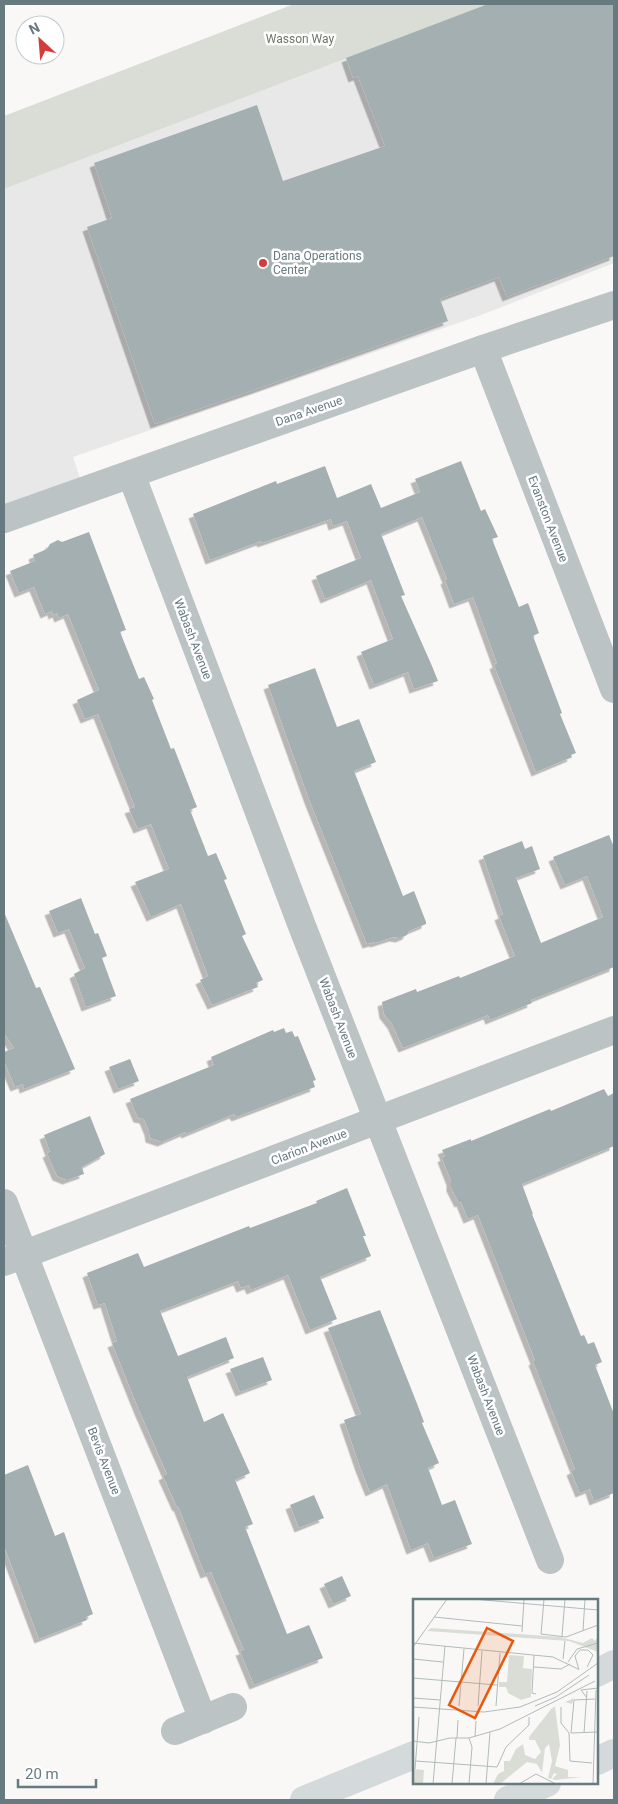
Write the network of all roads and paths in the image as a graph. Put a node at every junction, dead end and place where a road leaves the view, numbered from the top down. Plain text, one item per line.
1 (614, 305) edge
2 (482, 349) junction
3 (131, 474) junction
4 (4, 519) edge
5 (614, 689) edge
6 (614, 1030) edge
7 (378, 1120) junction
8 (4, 1203) edge
9 (14, 1259) edge
10 (550, 1560) dead end
11 (614, 1664) edge
12 (598, 1672) edge
13 (233, 1707) dead end
14 (203, 1720) junction
15 (175, 1731) dead end
16 (614, 1753) edge
17 (413, 1755) edge
18 (598, 1761) edge
19 (545, 1784) edge
20 (304, 1800) edge
21 (508, 1800) edge

1 - 2 street, Dana Avenue
2 - 3 street, Dana Avenue
2 - 5 street, Evanston Avenue
3 - 4 street, Dana Avenue
3 - 7 street, Wabash Avenue
6 - 7 street, Clarion Avenue
7 - 9 street, Clarion Avenue
7 - 10 street, Wabash Avenue
8 - 9 street, Bevis Avenue
9 - 14 street, Bevis Avenue
11 - 12 highway
13 - 14 street
14 - 15 street
16 - 18 highway
17 - 20 highway
19 - 21 highway

